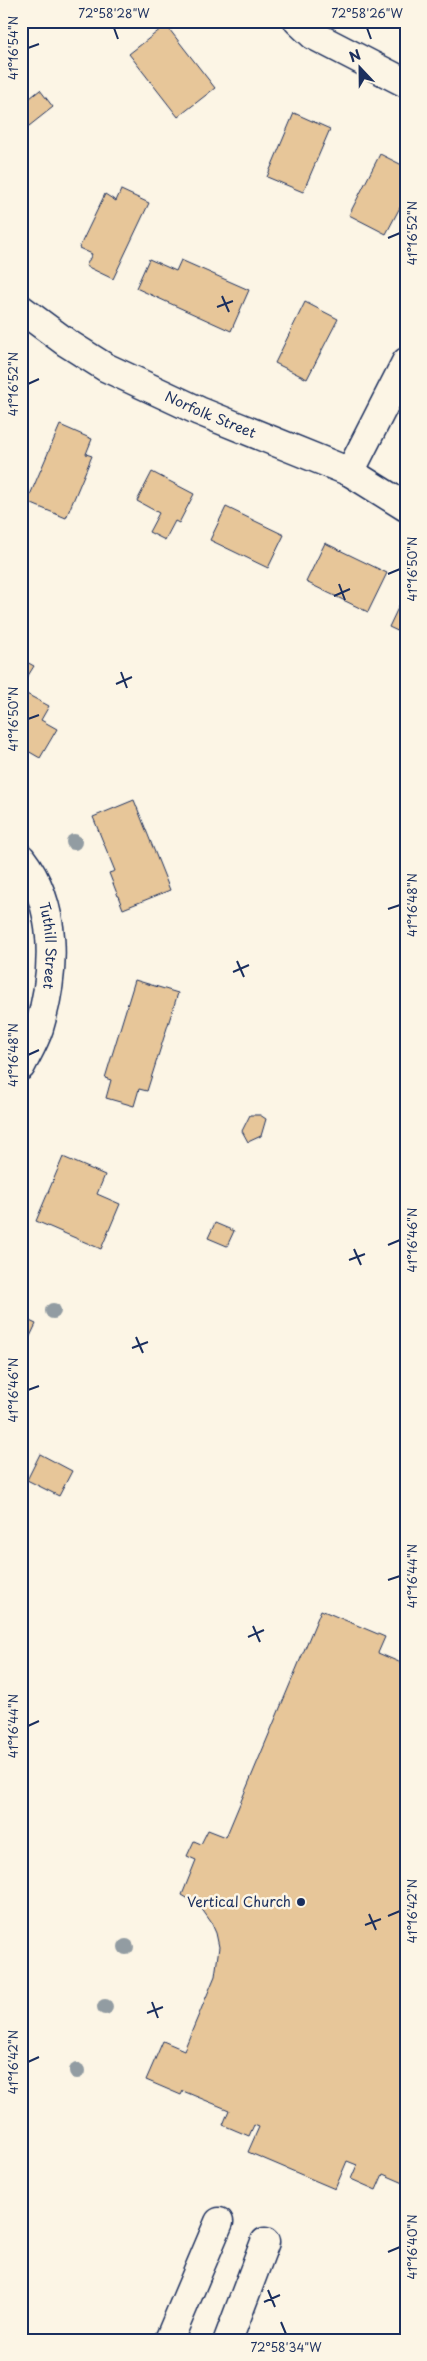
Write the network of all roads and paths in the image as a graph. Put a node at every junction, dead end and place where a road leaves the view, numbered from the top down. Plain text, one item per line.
1 (298, 21) edge
2 (406, 84) edge
3 (21, 309) edge
4 (406, 362) edge
5 (350, 472) junction
6 (406, 506) edge
7 (21, 858) edge
8 (21, 1066) edge
9 (219, 2222) dead end
10 (266, 2242) dead end
11 (169, 2340) edge
12 (228, 2340) edge

1 - 2 street
3 - 5 street, Norfolk Street
4 - 5 street
5 - 6 street, Norfolk Street
7 - 8 street, Tuthill Street
9 - 11 street
10 - 12 street

